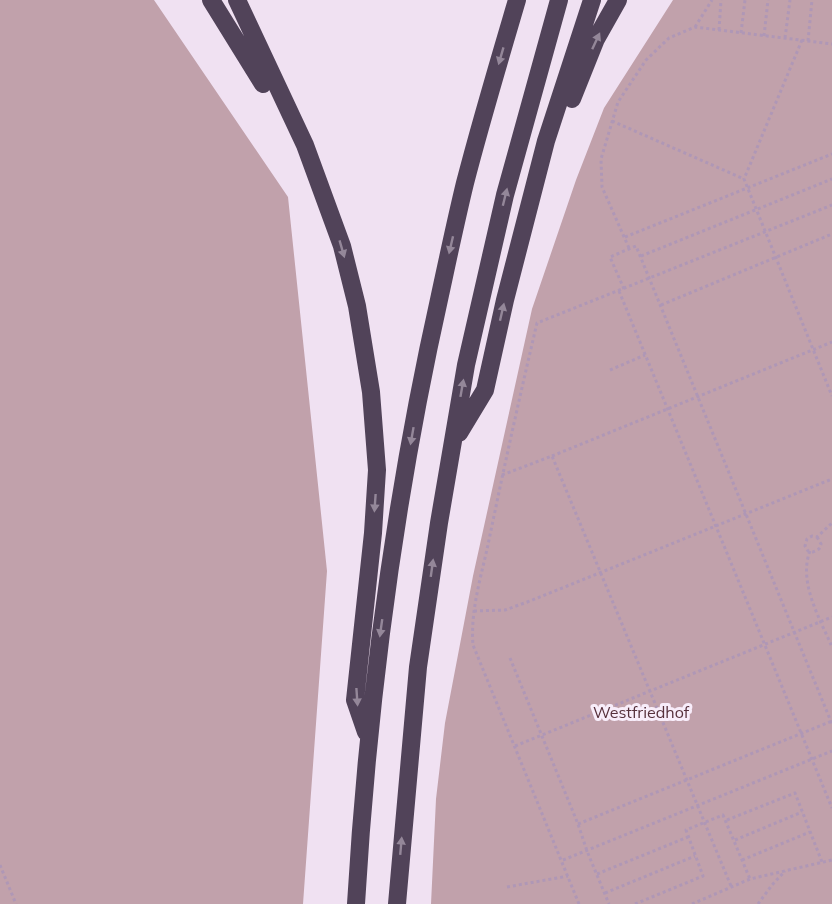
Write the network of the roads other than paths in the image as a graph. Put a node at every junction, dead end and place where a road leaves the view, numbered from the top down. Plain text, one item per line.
1 (211, 0) edge
2 (237, 0) edge
3 (517, 0) edge
4 (559, 0) edge
5 (592, 0) edge
6 (618, 0) edge
7 (534, 192) junction
8 (322, 194) junction
9 (453, 445) junction
10 (368, 739) junction
11 (356, 904) edge
12 (398, 904) edge

1 - 8 highway
2 - 8 highway
3 -> 10 highway
9 -> 4 highway
5 - 7 highway
7 -> 6 highway
9 -> 7 highway
8 -> 10 highway
12 -> 9 highway
10 - 11 highway

